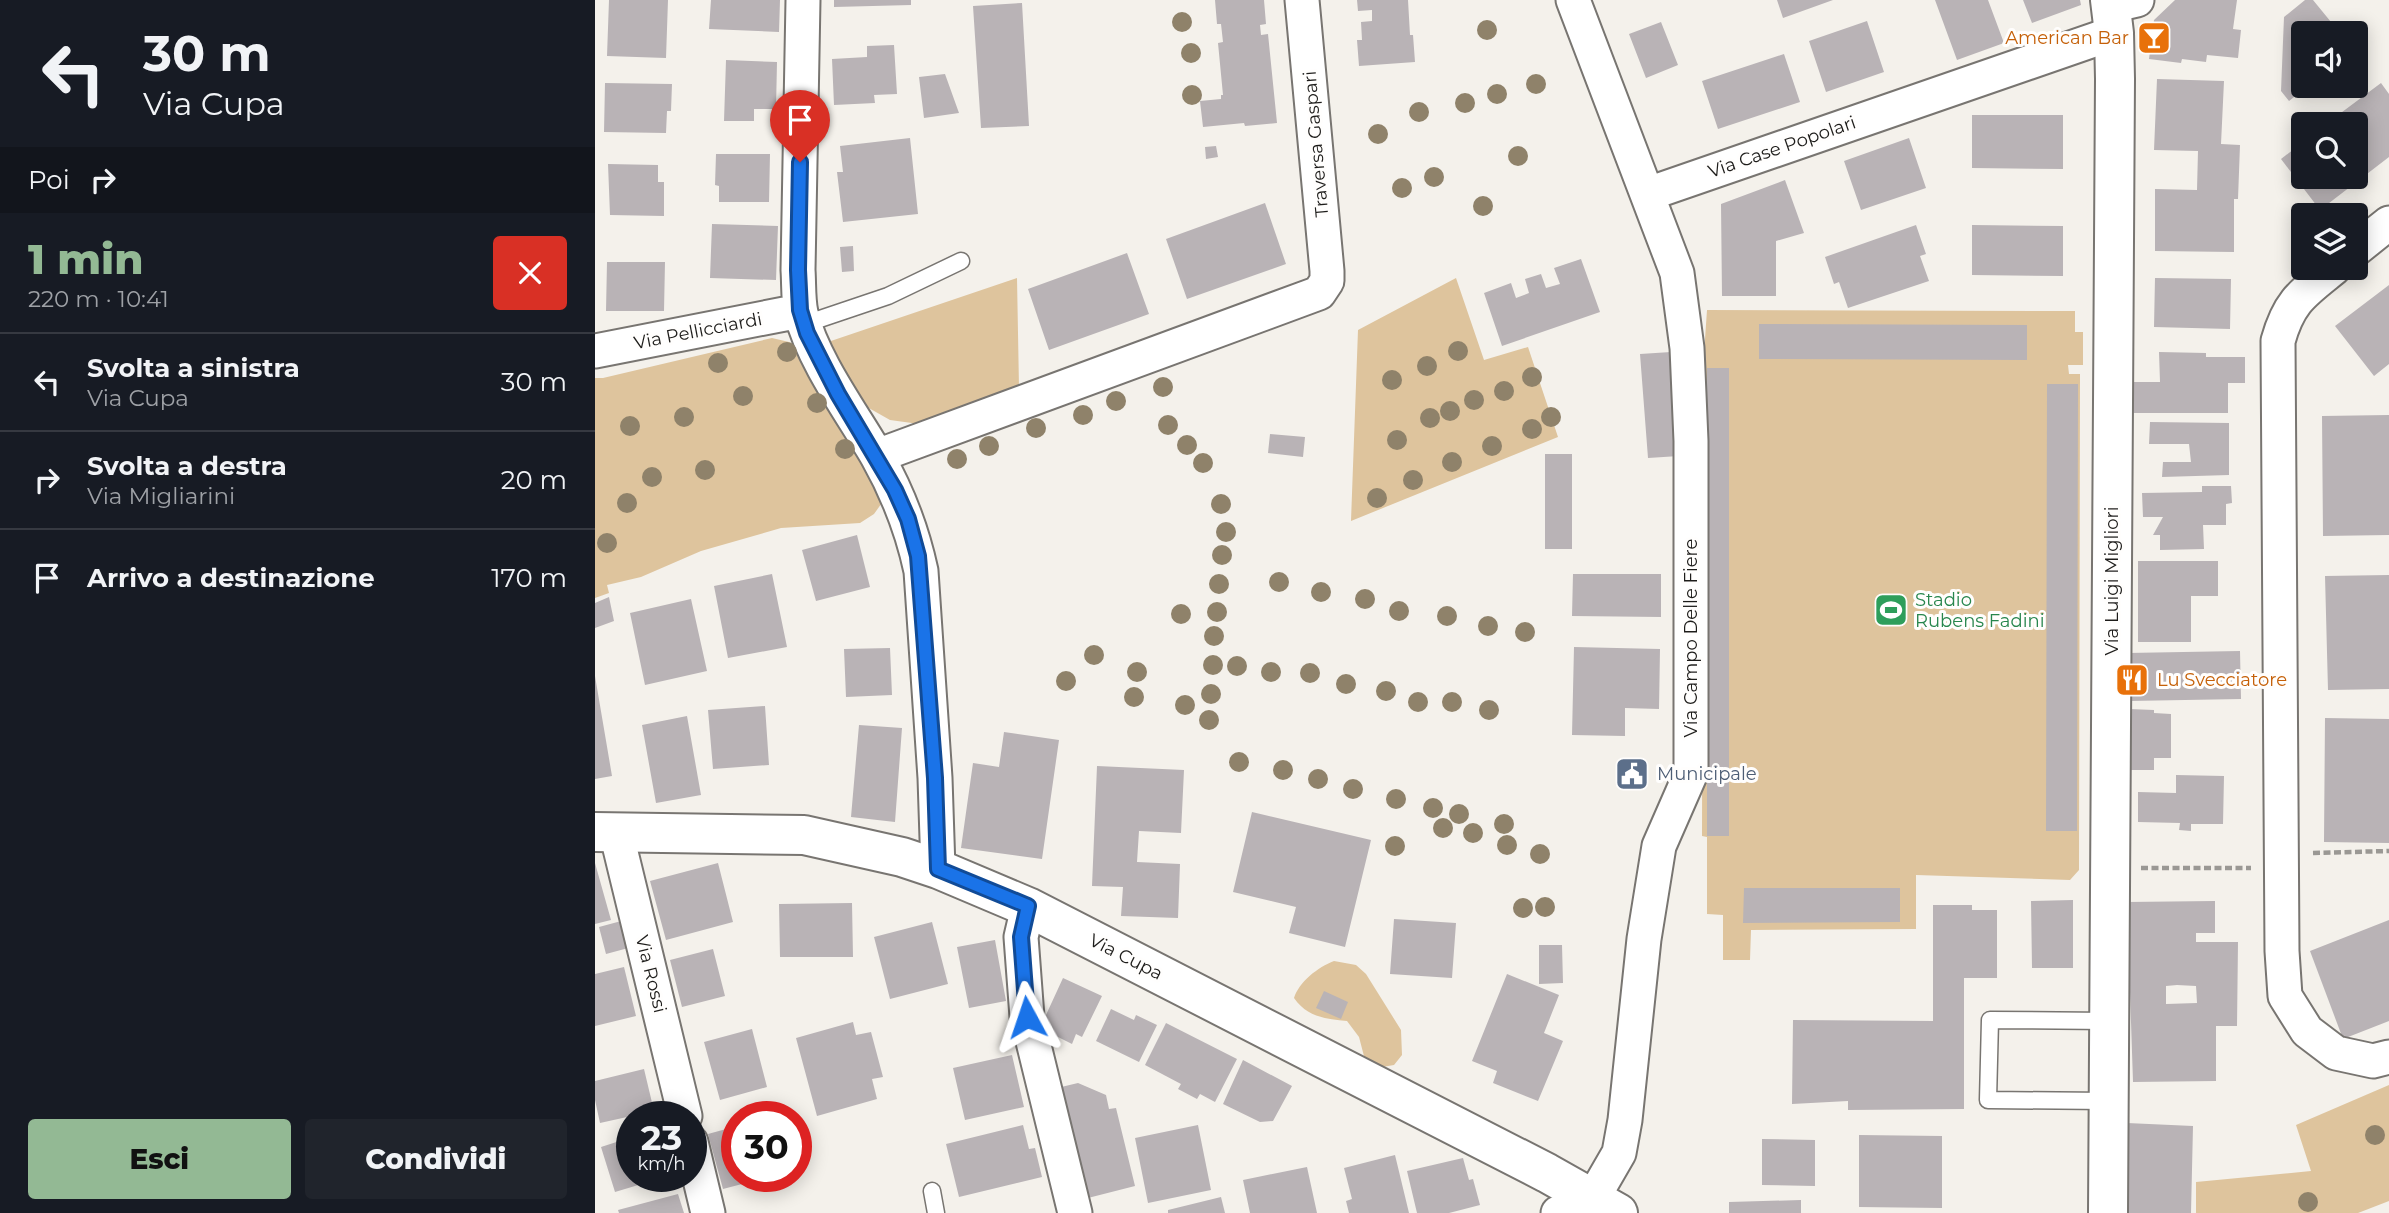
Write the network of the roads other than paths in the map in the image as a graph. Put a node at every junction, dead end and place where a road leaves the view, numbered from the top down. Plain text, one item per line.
1 (803, 0) edge
2 (1302, 0) edge
3 (1573, 0) edge
4 (2118, 10) edge
5 (1648, 194) junction
6 (2389, 223) edge
7 (2368, 240) edge
8 (961, 261) dead end
9 (2319, 280) edge
10 (803, 317) junction
11 (595, 351) edge
12 (877, 456) junction
13 (606, 832) edge
14 (938, 869) junction
15 (1028, 906) junction
16 (2109, 1021) junction
17 (2389, 1057) edge
18 (681, 1101) edge
19 (2108, 1101) junction
20 (932, 1191) dead end
21 (703, 1192) edge
22 (1605, 1205) edge
23 (708, 1213) edge
24 (936, 1213) edge
25 (1075, 1213) edge
26 (1558, 1213) edge
27 (2108, 1213) edge

1 - 10 street
2 - 12 street, Traversa Gaspari
3 - 5 street
4 - 5 street, Via Case Popolari
4 - 16 main road, Via Luigi Migliori
5 - 22 street, Via Campo Delle Fiere
6 - 7 street
8 - 10 lane
9 - 17 street
10 - 11 street, Via Pellicciardi
10 - 12 street
12 - 14 street
13 - 14 main road, Via Cupa
13 - 18 street, Via Rossi
14 - 15 main road, Via Cupa
15 - 22 main road, Via Cupa
15 - 25 street
16 - 19 main road, Via Luigi Migliori
16 - 19 lane
19 - 27 main road, Via Luigi Migliori
20 - 24 lane
21 - 23 street
22 - 26 street

